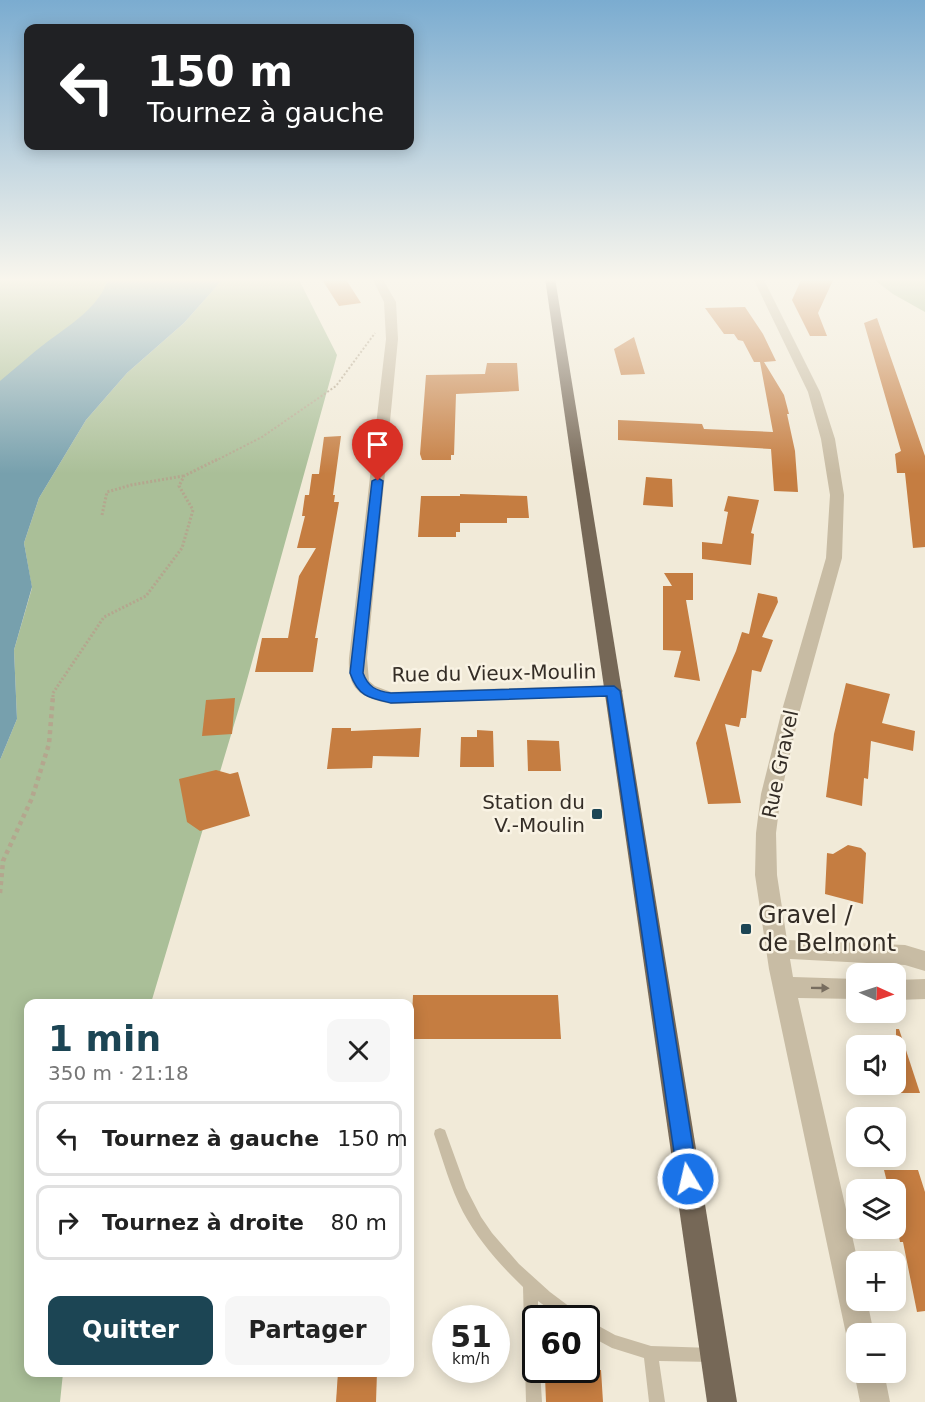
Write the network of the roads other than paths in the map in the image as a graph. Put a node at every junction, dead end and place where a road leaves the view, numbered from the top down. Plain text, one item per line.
1 (391, 343) edge
2 (560, 343) edge
3 (790, 343) edge
4 (614, 691) junction
5 (777, 949) junction
6 (925, 961) edge
7 (784, 987) junction
8 (846, 989) edge
9 (925, 989) edge
10 (906, 990) edge
11 (441, 1134) dead end
12 (530, 1285) junction
13 (556, 1305) edge
14 (858, 1323) edge
15 (600, 1334) edge
16 (651, 1353) junction
17 (715, 1355) junction
18 (871, 1383) edge
19 (534, 1402) edge
20 (657, 1402) edge
21 (722, 1402) edge
22 (875, 1402) edge

1 - 4 street, Rue du Vieux-Moulin
2 - 4 main road
3 - 5 street, Rue Gravel
4 - 17 main road
5 - 6 street
5 - 7 street, Rue Gravel
7 -> 8 street
7 - 14 street, Rue Gravel
9 - 10 street
11 - 12 lane
12 - 13 lane
12 - 19 lane
15 - 16 lane
16 - 17 lane
16 - 20 lane
17 - 21 main road
18 - 22 street

